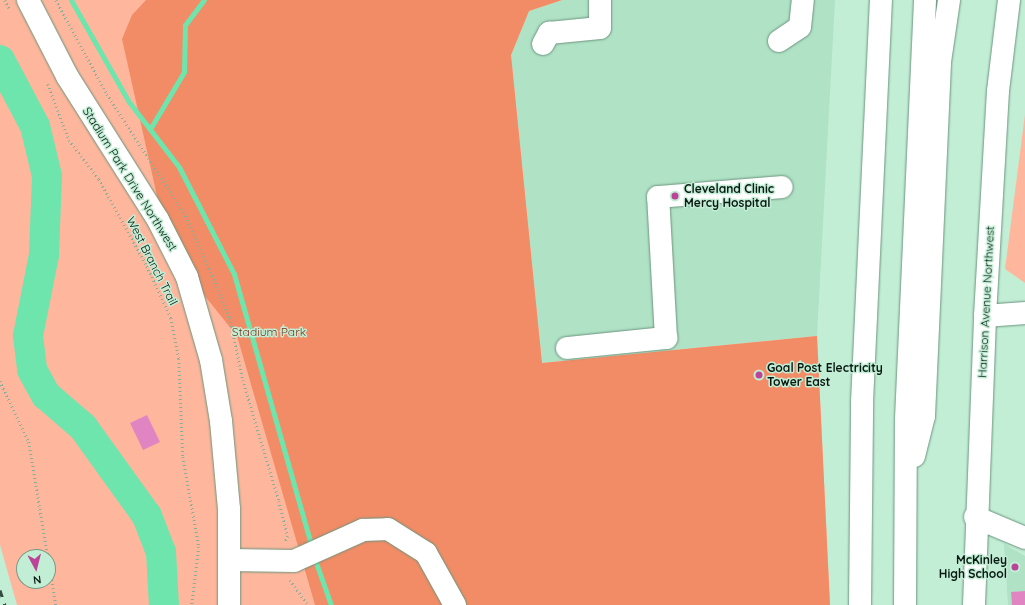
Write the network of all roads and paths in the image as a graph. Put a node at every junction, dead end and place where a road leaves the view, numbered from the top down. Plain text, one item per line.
1 (5, 0) edge
2 (600, 0) edge
3 (803, 0) edge
4 (873, 0) edge
5 (881, 0) edge
6 (926, 0) edge
7 (949, 0) edge
8 (1009, 0) edge
9 (20, 7) edge
10 (779, 41) dead end
11 (543, 44) dead end
12 (46, 80) dead end
13 (877, 81) junction
14 (782, 187) dead end
15 (1025, 313) edge
16 (985, 316) junction
17 (567, 348) dead end
18 (0, 381) edge
19 (904, 492) junction
20 (975, 517) junction
21 (1025, 538) edge
22 (230, 560) junction
23 (56, 605) edge
24 (192, 605) edge
25 (229, 605) edge
26 (455, 605) edge
27 (860, 605) edge
28 (905, 605) edge
29 (974, 605) edge

1 - 9 path
2 - 11 main road
3 - 10 main road
4 - 13 main road
5 - 13 main road
6 - 19 main road
7 - 19 main road
8 - 16 main road, Harrison Avenue Northwest
9 - 22 main road, Stadium Park Drive Northwest
12 - 24 path, West Branch Trail
13 - 27 main road
14 - 17 main road
15 - 16 main road
16 - 20 main road, Harrison Avenue Northwest
18 - 23 path
19 - 28 main road
20 - 21 main road
20 - 29 main road, Harrison Avenue Northwest
22 - 25 main road, Stadium Park Drive Northwest
22 - 26 main road

